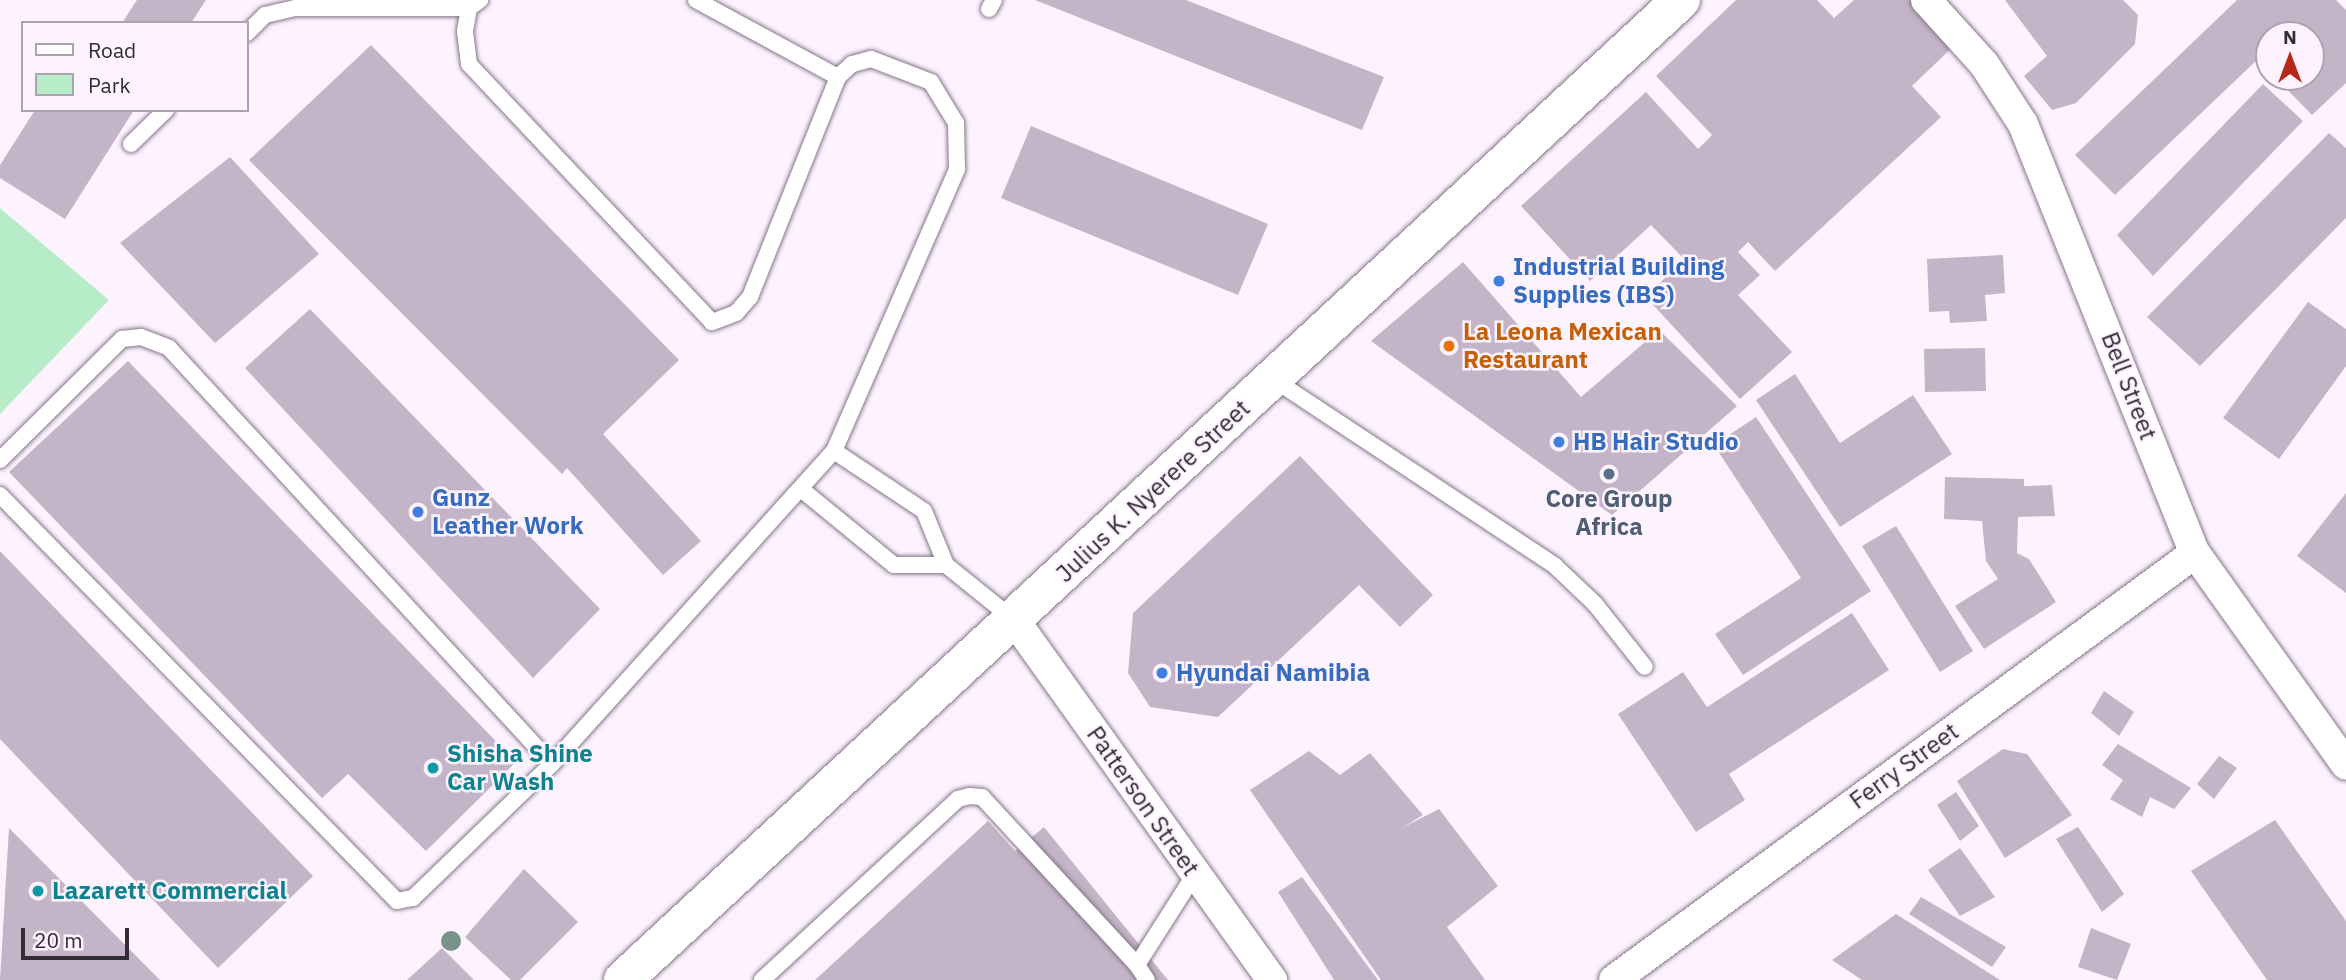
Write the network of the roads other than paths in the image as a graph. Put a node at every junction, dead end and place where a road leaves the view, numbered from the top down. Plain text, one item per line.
1 (696, 0) edge
2 (1681, 0) edge
3 (1926, 0) edge
4 (474, 4) edge
5 (248, 32) edge
6 (838, 77) junction
7 (164, 112) edge
8 (131, 144) dead end
9 (1273, 379) junction
10 (834, 452) junction
11 (0, 460) edge
12 (801, 489) junction
13 (0, 495) edge
14 (2195, 553) junction
15 (946, 565) junction
16 (1015, 621) junction
17 (1645, 667) dead end
18 (2345, 760) edge
19 (552, 764) junction
20 (1195, 874) junction
21 (1137, 965) junction
22 (623, 980) edge
23 (762, 980) edge
24 (1147, 980) edge
25 (1272, 980) edge
26 (1614, 980) edge

1 - 6 lane
2 - 9 street, Julius K. Nyerere Street
3 - 14 street, Bell Street
4 - 5 lane
4 - 6 lane
6 - 10 lane
7 - 8 lane
9 - 16 street, Julius K. Nyerere Street
9 - 17 lane
10 - 12 lane
10 - 15 lane
11 - 19 lane
12 - 15 lane
12 - 19 lane
13 - 19 lane
14 - 18 street, Bell Street
14 - 26 street, Ferry Street
15 - 16 lane
16 - 20 street, Patterson Street
16 - 22 street, Julius K. Nyerere Street
20 - 21 lane
20 - 25 street, Patterson Street
21 - 23 lane
21 - 24 lane

